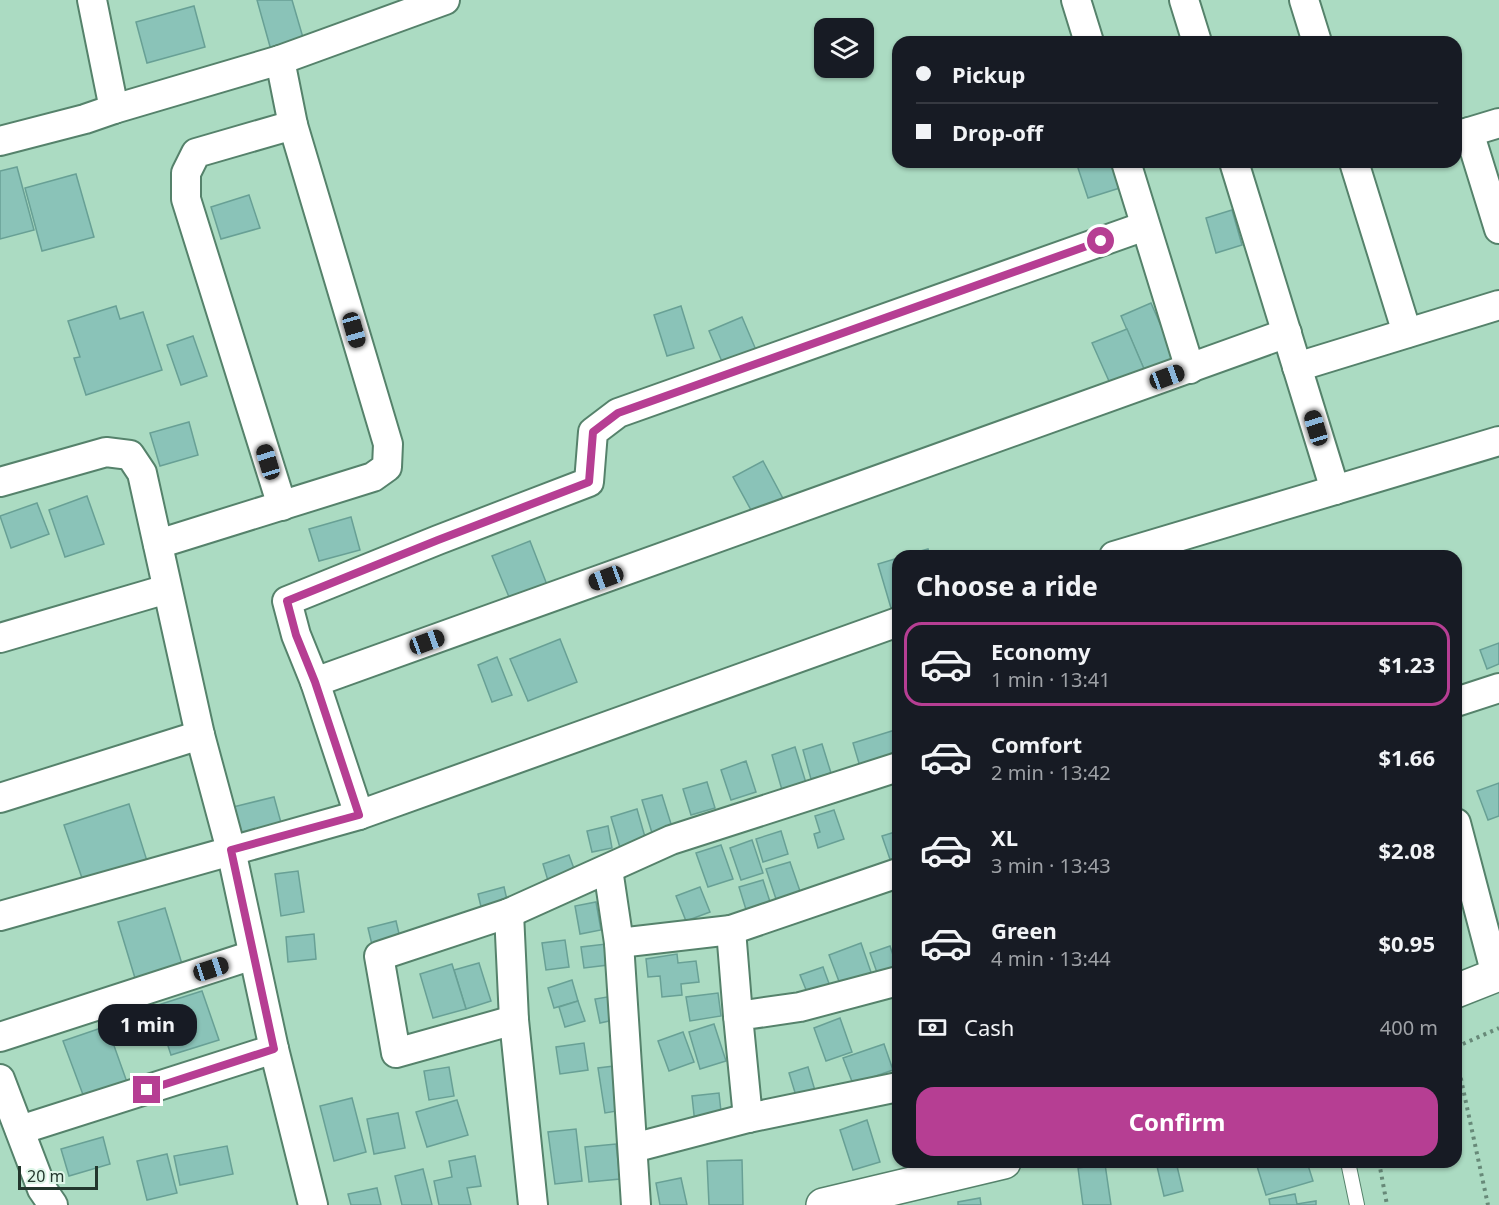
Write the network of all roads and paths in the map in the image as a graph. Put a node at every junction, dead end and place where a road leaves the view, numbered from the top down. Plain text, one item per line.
1 (92, 0) edge
2 (445, 0) edge
3 (1076, 0) edge
4 (1184, 0) edge
5 (1304, 0) edge
6 (1087, 36) edge
7 (1195, 36) edge
8 (1315, 36) edge
9 (280, 60) junction
10 (114, 109) junction
11 (1499, 123) edge
12 (293, 125) junction
13 (1463, 134) edge
14 (0, 141) edge
15 (1128, 168) edge
16 (1236, 168) edge
17 (1361, 168) edge
18 (1145, 226) junction
19 (1499, 228) edge
20 (1499, 305) edge
21 (1287, 333) junction
22 (1407, 333) junction
23 (1298, 367) junction
24 (1190, 369) junction
25 (1499, 441) edge
26 (0, 482) edge
27 (1335, 490) junction
28 (282, 506) junction
29 (158, 544) junction
30 (1134, 550) edge
31 (167, 589) junction
32 (892, 624) edge
33 (0, 638) edge
34 (315, 682) junction
35 (1499, 688) edge
36 (1462, 700) edge
37 (200, 735) junction
38 (892, 769) edge
39 (0, 798) edge
40 (359, 815) junction
41 (1462, 845) edge
42 (231, 850) junction
43 (608, 869) junction
44 (892, 875) edge
45 (509, 913) junction
46 (0, 916) edge
47 (730, 930) junction
48 (619, 944) junction
49 (253, 955) junction
50 (1497, 974) edge
51 (892, 983) edge
52 (1462, 989) edge
53 (738, 1016) junction
54 (514, 1020) junction
55 (1499, 1028) edge
56 (0, 1037) edge
57 (1462, 1044) edge
58 (274, 1049) junction
59 (0, 1079) edge
60 (1462, 1084) edge
61 (892, 1088) edge
62 (748, 1118) junction
63 (20, 1130) junction
64 (633, 1148) junction
65 (979, 1168) edge
66 (1349, 1168) edge
67 (1380, 1168) edge
68 (53, 1205) edge
69 (313, 1205) edge
70 (533, 1205) edge
71 (636, 1205) edge
72 (823, 1205) edge
73 (1357, 1205) edge
74 (1387, 1205) edge
75 (1488, 1205) edge

1 - 10 street
2 - 9 street
3 - 6 street
4 - 7 street
5 - 8 street
9 - 10 street
9 - 12 street
10 - 14 street
11 - 13 street
12 - 28 street
12 - 28 street
13 - 19 street
15 - 18 street
16 - 21 street
17 - 22 street
18 - 24 street
18 - 34 street
20 - 22 street
21 - 23 street
21 - 24 street
22 - 23 street
23 - 27 street
24 - 34 street
25 - 27 street
26 - 29 street
27 - 30 street
28 - 29 street
29 - 31 street
31 - 33 street
31 - 37 street
32 - 40 street
34 - 40 street
35 - 36 street
37 - 39 street
37 - 42 street
38 - 43 street
40 - 42 street
41 - 50 street
42 - 46 street
42 - 49 street
43 - 45 street
43 - 48 street
44 - 47 street
45 - 54 street
45 - 54 street
47 - 48 street
47 - 53 street
48 - 64 street
49 - 56 street
49 - 58 street
50 - 52 street
51 - 53 street
53 - 62 street
54 - 70 street
55 - 57 path
58 - 63 street
58 - 69 street
59 - 63 street
60 - 75 path
61 - 62 street
62 - 64 street
63 - 68 street
64 - 71 street
65 - 72 street
66 - 73 lane
67 - 74 path

